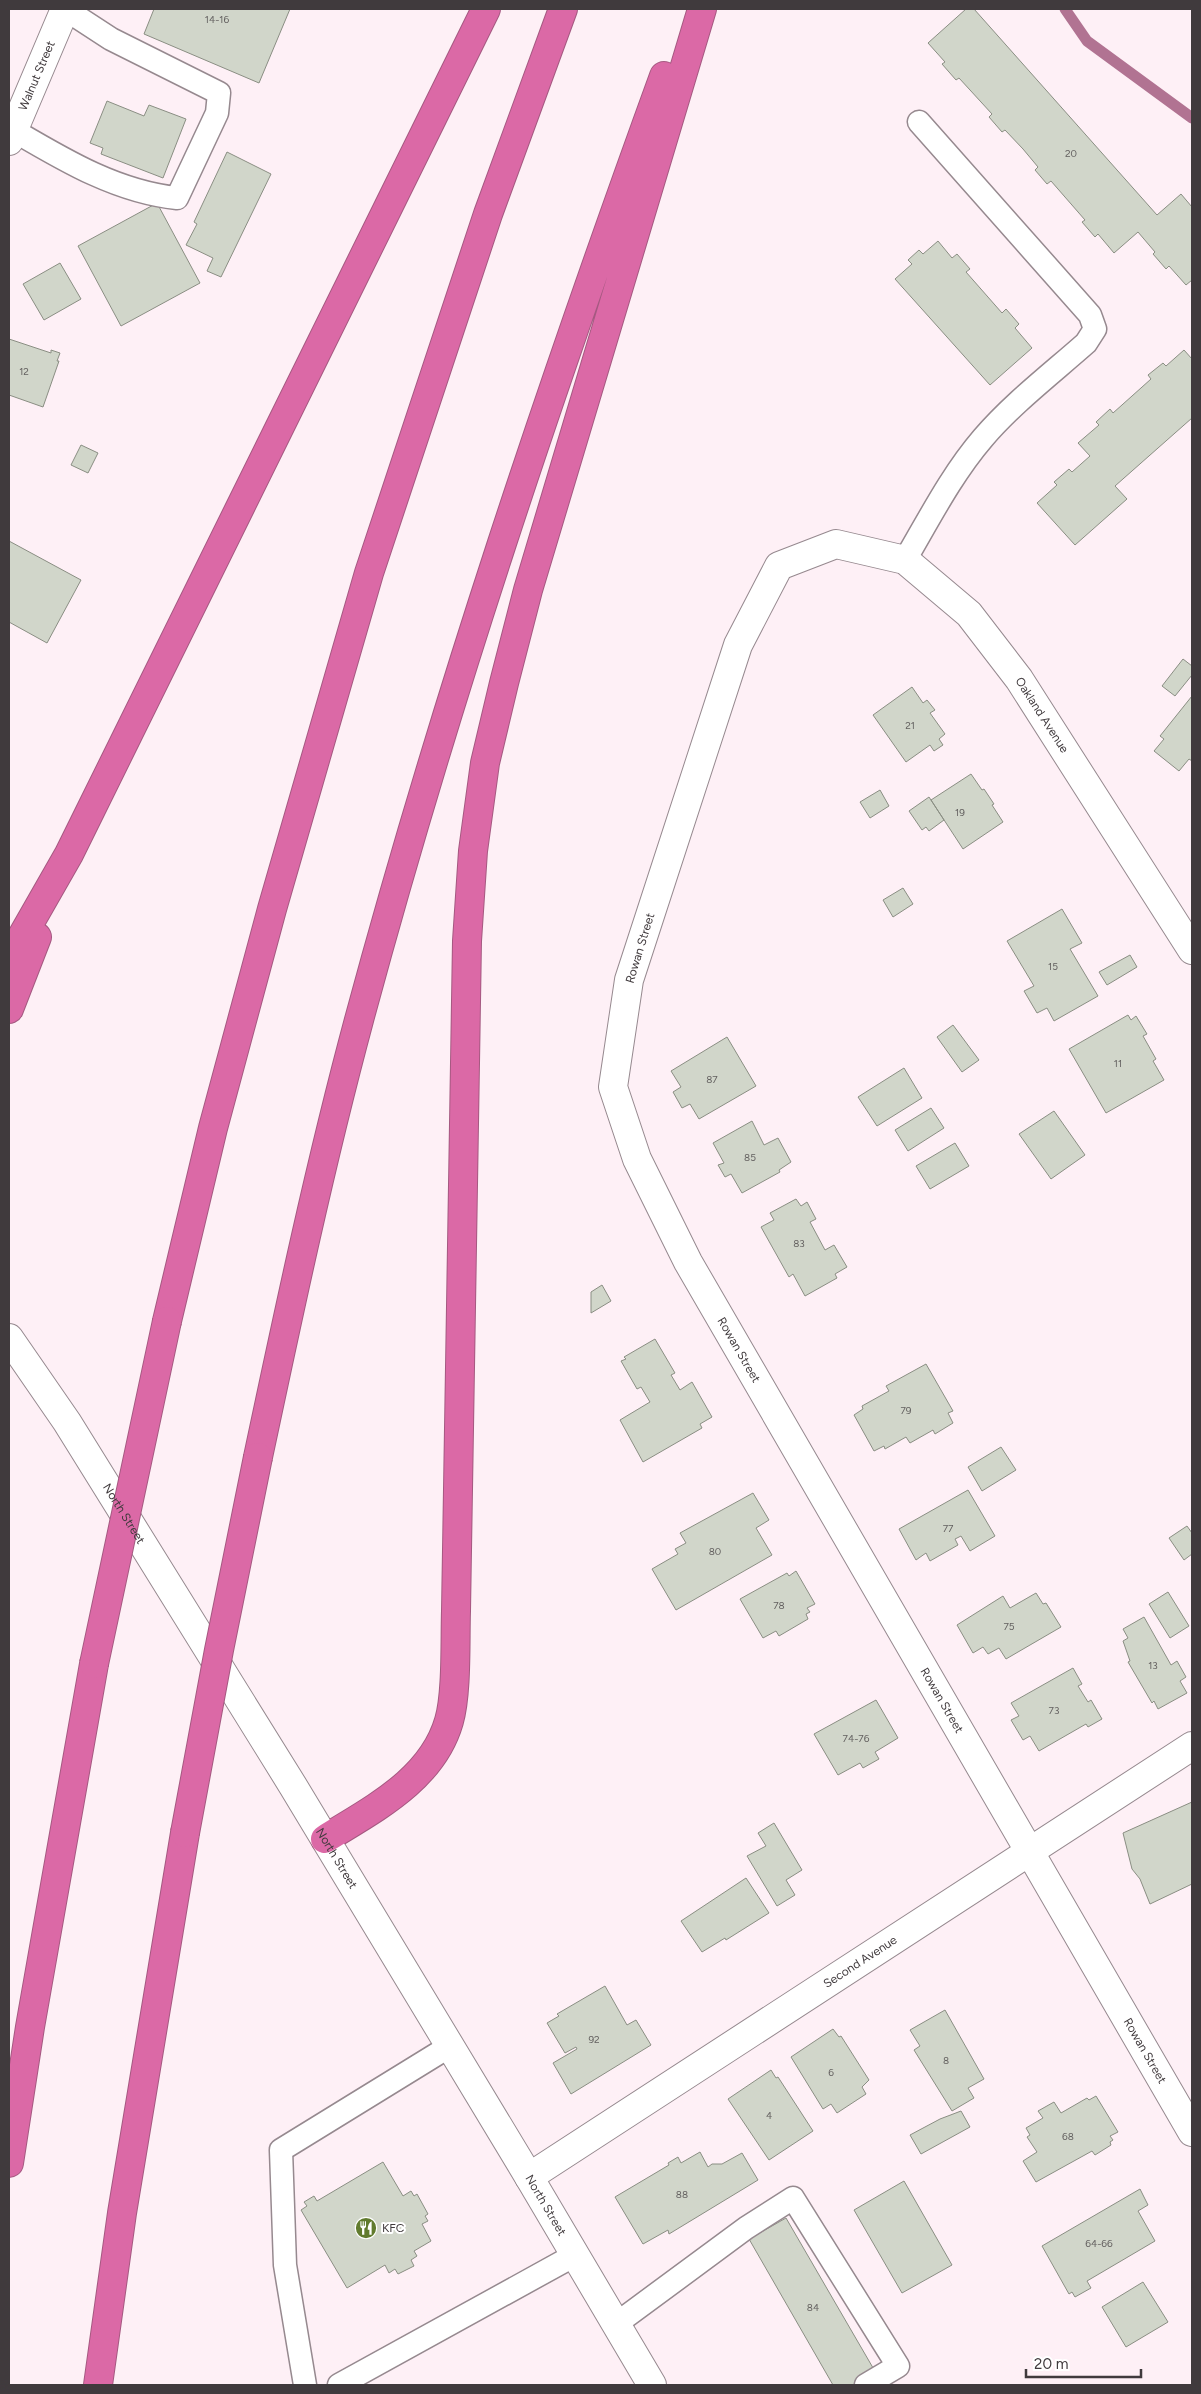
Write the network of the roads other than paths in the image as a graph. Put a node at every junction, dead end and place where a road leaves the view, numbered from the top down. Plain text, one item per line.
1 (65, 9) edge
2 (486, 9) edge
3 (563, 9) edge
4 (689, 9) edge
5 (702, 9) edge
6 (919, 122) dead end
7 (10, 133) edge
8 (836, 544) joint
9 (905, 560) junction
10 (69, 854) junction
11 (1192, 950) edge
12 (9, 959) edge
13 (9, 1009) edge
14 (9, 1338) edge
15 (1192, 1746) edge
16 (325, 1839) junction
17 (1031, 1852) junction
18 (450, 2046) junction
19 (1192, 2132) edge
20 (9, 2163) edge
21 (529, 2177) junction
22 (575, 2255) junction
23 (616, 2324) junction
24 (98, 2385) edge
25 (305, 2385) edge
26 (340, 2385) edge
27 (652, 2385) edge
28 (866, 2385) edge

1 - 7 street, Walnut Street
1 - 7 lane
2 - 10 highway
3 - 20 highway, bridge
4 - 24 highway, bridge
5 - 16 highway
6 - 9 lane
8 - 9 street, Oakland Avenue
8 - 17 street, Rowan Street
9 - 11 street, Oakland Avenue
10 - 12 highway
10 - 13 highway
14 - 16 street, North Street
15 - 17 street, Second Avenue
16 - 18 street, North Street
17 - 19 street, Rowan Street
17 - 21 street, Second Avenue
18 - 21 street, North Street
18 - 25 lane
21 - 22 street, North Street
22 - 23 street, North Street
22 - 26 lane
23 - 27 street, North Street
23 - 28 lane

